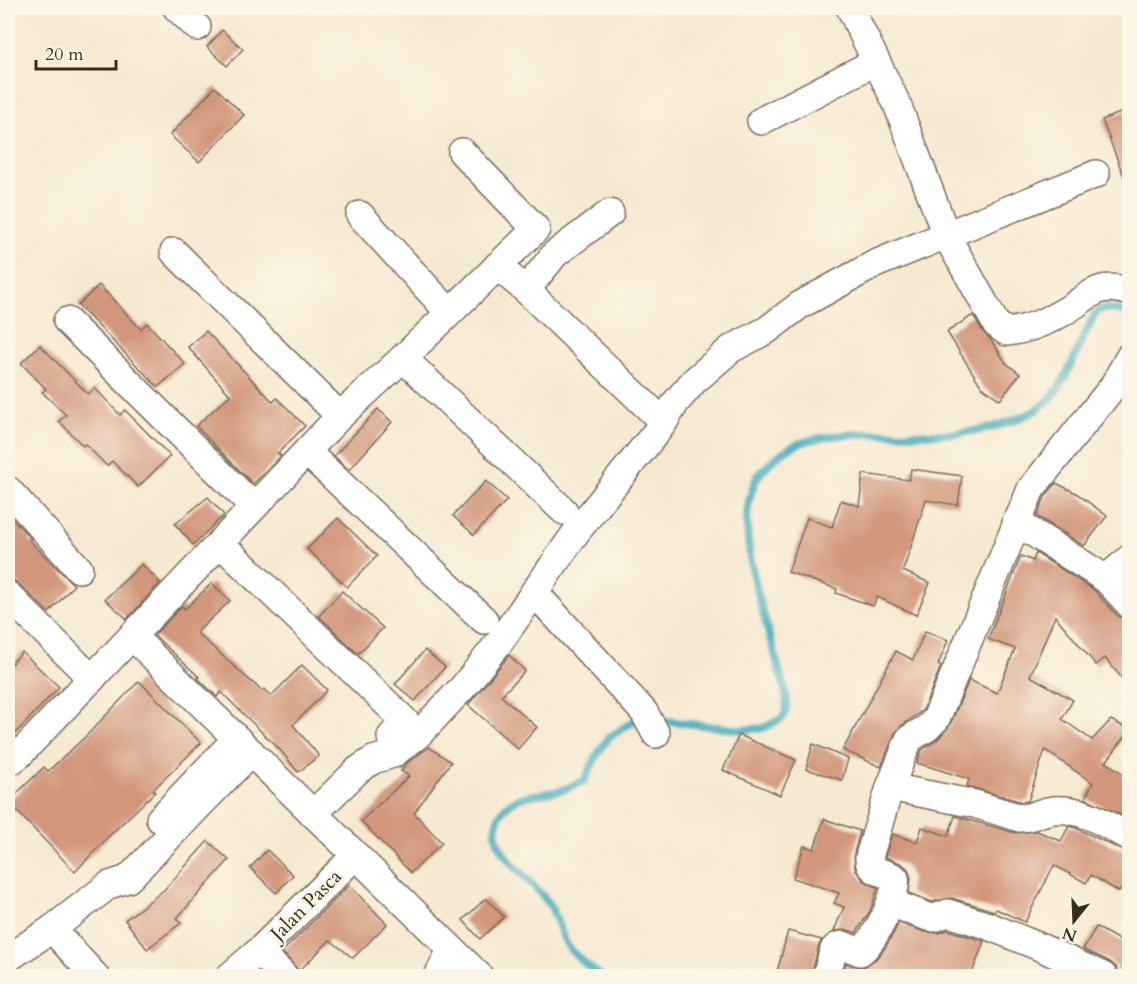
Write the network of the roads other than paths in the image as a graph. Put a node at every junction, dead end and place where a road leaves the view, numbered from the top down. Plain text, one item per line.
1 (177, 8) edge
2 (850, 8) edge
3 (197, 27) dead end
4 (875, 62) junction
5 (760, 121) dead end
6 (462, 152) dead end
7 (1096, 174) dead end
8 (610, 213) dead end
9 (360, 215) dead end
10 (536, 229) junction
11 (946, 235) junction
12 (174, 252) dead end
13 (555, 254) junction
14 (498, 266) junction
15 (526, 290) junction
16 (1130, 292) edge
17 (449, 312) junction
18 (68, 321) dead end
19 (1130, 356) edge
20 (403, 357) junction
21 (654, 413) dead end
22 (340, 416) junction
23 (306, 452) junction
24 (8, 490) edge
25 (253, 506) junction
26 (564, 511) dead end
27 (1016, 522) junction
28 (220, 543) junction
29 (1130, 558) edge
30 (79, 569) dead end
31 (1106, 579) junction
32 (534, 592) junction
33 (8, 595) edge
34 (1130, 604) edge
35 (484, 620) dead end
36 (132, 636) junction
37 (92, 679) junction
38 (651, 725) dead end
39 (391, 737) dead end
40 (243, 746) junction
41 (8, 763) edge
42 (890, 787) junction
43 (313, 814) junction
44 (1130, 837) edge
45 (355, 856) junction
46 (891, 903) junction
47 (52, 929) junction
48 (451, 950) junction
49 (259, 951) junction
50 (8, 958) edge
51 (95, 976) edge
52 (230, 976) edge
53 (284, 976) edge
54 (438, 976) edge
55 (479, 976) edge
56 (826, 976) edge
57 (1103, 976) edge

1 - 3 street
2 - 4 street
4 - 5 street
4 - 11 street
6 - 10 street
7 - 11 street
8 - 13 street
9 - 17 street
10 - 13 street
10 - 14 street
11 - 16 street
11 - 32 street
12 - 22 street
13 - 15 street
14 - 15 street
14 - 17 street
15 - 21 street
17 - 20 street
18 - 25 street
19 - 27 street
20 - 22 street
20 - 26 street
22 - 23 street
23 - 25 street
23 - 35 street
24 - 30 street
25 - 28 street
27 - 31 street
27 - 42 street
28 - 36 street
28 - 39 street
29 - 31 street
31 - 34 street
32 - 38 street
32 - 43 street
33 - 37 street
36 - 37 street
36 - 40 street
37 - 41 street
40 - 43 street
40 - 47 street
42 - 44 street
42 - 46 street
43 - 45 street
45 - 48 street
45 - 49 street, Jalan Pasca
46 - 56 street
46 - 57 street
47 - 50 street
47 - 51 street
48 - 54 street
48 - 55 street
49 - 52 street, Jalan Pasca
49 - 53 street

